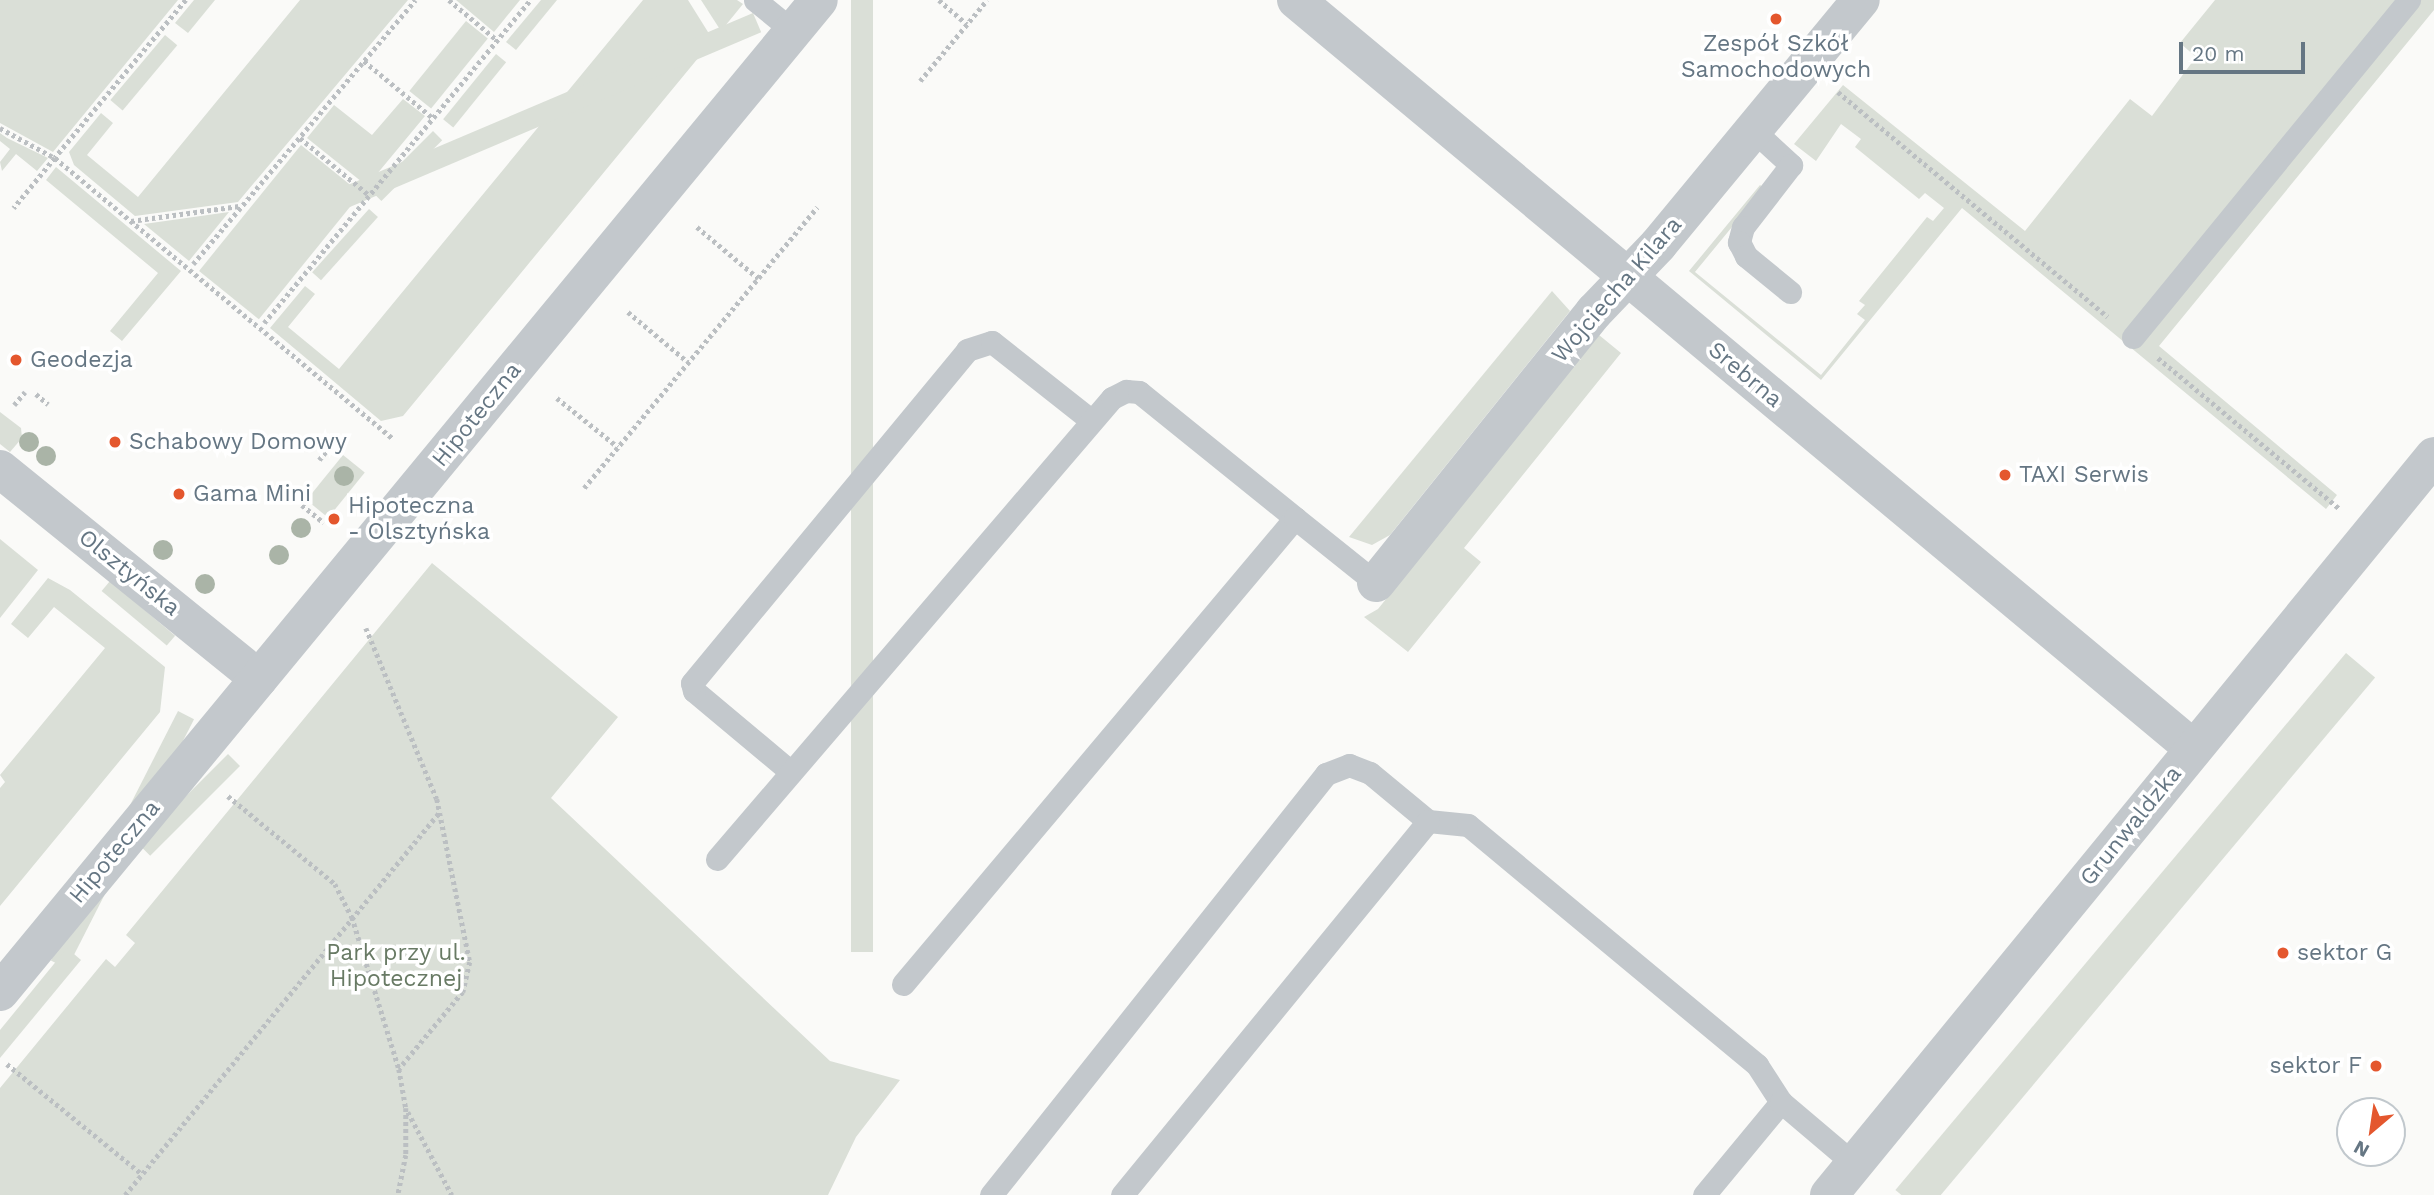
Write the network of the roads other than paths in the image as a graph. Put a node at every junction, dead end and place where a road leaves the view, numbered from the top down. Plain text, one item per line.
1 (755, 0) edge
2 (819, 0) edge
3 (1296, 0) edge
4 (1861, 0) edge
5 (2409, 0) edge
6 (793, 31) junction
7 (1754, 130) junction
8 (1628, 278) junction
9 (1790, 292) dead end
10 (2133, 337) road end
11 (1093, 421) junction
12 (2434, 456) edge
13 (0, 468) edge
14 (1295, 518) junction
15 (1376, 583) joint
16 (259, 678) junction
17 (2194, 749) junction
18 (791, 772) junction
19 (1427, 821) junction
20 (717, 859) dead end
21 (903, 984) dead end
22 (0, 992) edge
23 (1782, 1102) junction
24 (1854, 1164) junction
25 (991, 1195) edge
26 (1122, 1195) edge
27 (1704, 1195) edge
28 (1829, 1195) edge

1 - 6 lane
2 - 6 street, Hipoteczna
3 - 8 street, Srebrna
4 - 7 street, Wojciecha Kilara
5 - 10 lane
6 - 16 street, Hipoteczna
7 - 8 street, Wojciecha Kilara
7 - 9 lane
8 - 15 street, Wojciecha Kilara
8 - 17 street, Srebrna
11 - 14 lane
11 - 18 lane
11 - 18 lane
12 - 17 street, Grunwaldzka
13 - 16 street, Olsztyńska
14 - 15 lane
14 - 21 lane
16 - 22 street, Hipoteczna
17 - 24 street, Grunwaldzka
18 - 20 lane
19 - 23 lane
19 - 25 lane
19 - 26 lane
23 - 24 lane
23 - 27 lane
24 - 28 street, Grunwaldzka

